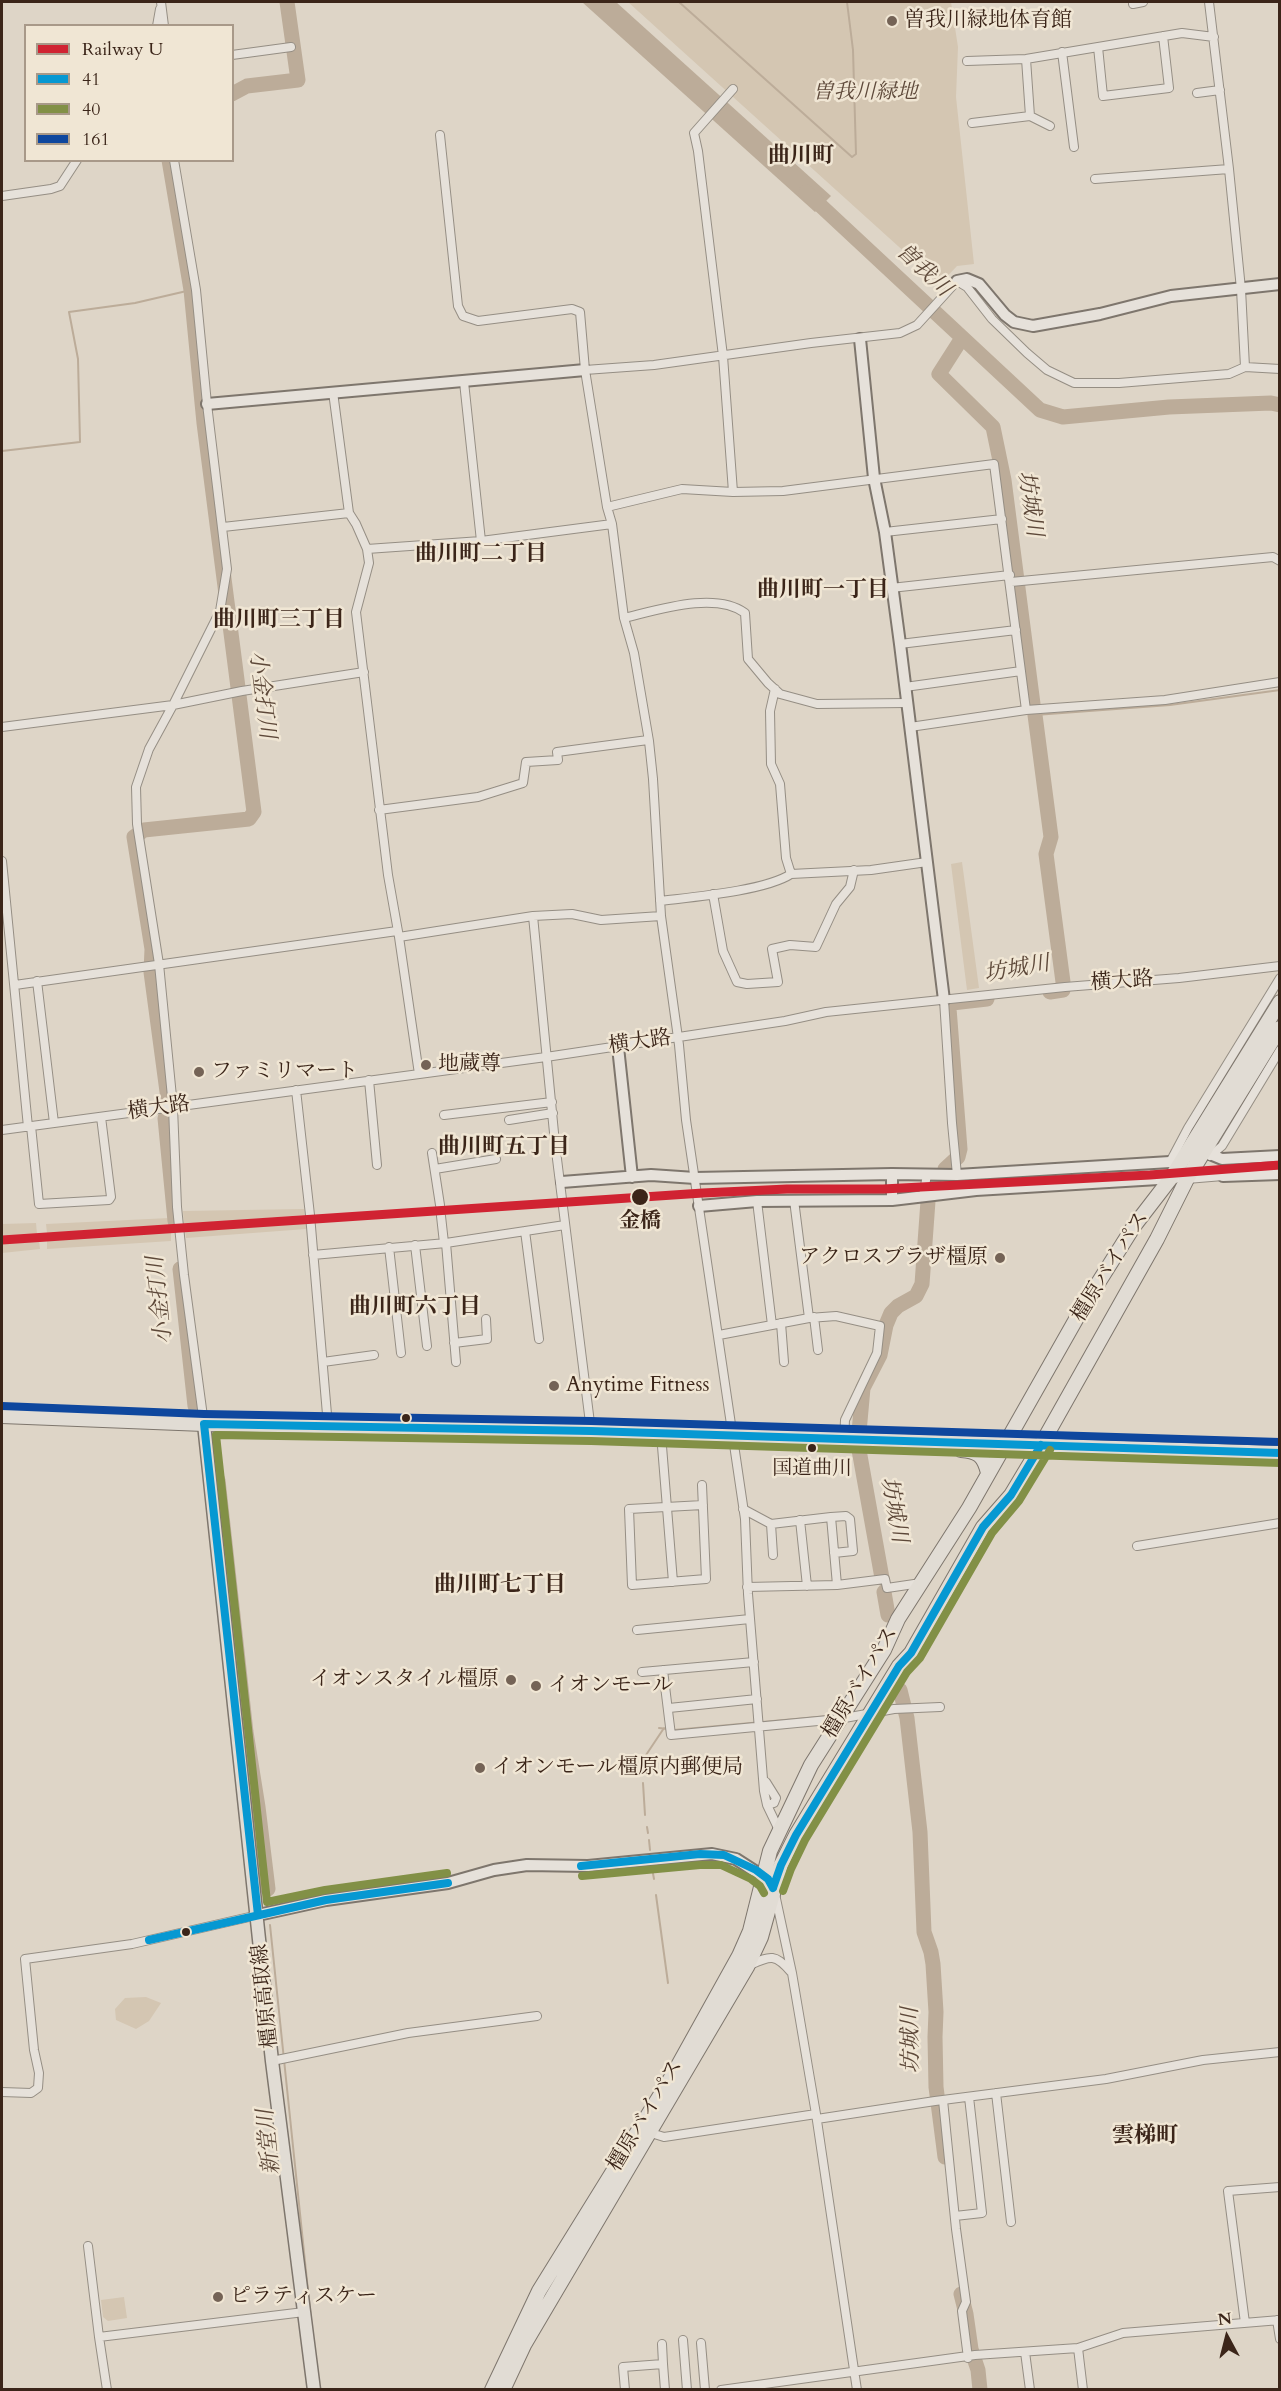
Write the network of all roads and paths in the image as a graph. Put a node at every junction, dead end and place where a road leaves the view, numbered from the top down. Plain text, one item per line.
1 (1143, 2) edge
2 (1209, 2) edge
3 (161, 3) edge
4 (1133, 4) dead end
5 (157, 24) edge
6 (164, 24) edge
7 (1163, 36) junction
8 (1214, 37) junction
9 (291, 47) dead end
10 (1098, 47) junction
11 (1062, 52) junction
12 (234, 55) edge
13 (1026, 59) junction
14 (967, 61) dead end
15 (734, 89) dead end
16 (1220, 90) junction
17 (1197, 93) dead end
18 (1030, 116) junction
19 (972, 123) dead end
20 (1050, 126) dead end
21 (440, 135) dead end
22 (1074, 147) dead end
23 (76, 162) edge
24 (174, 162) edge
25 (1229, 169) junction
26 (1095, 179) dead end
27 (2, 196) edge
28 (954, 283) junction
29 (1280, 284) edge
30 (1241, 289) junction
31 (860, 339) junction
32 (723, 356) junction
33 (1245, 367) junction
34 (1280, 369) edge
35 (585, 370) junction
36 (464, 382) junction
37 (333, 392) junction
38 (207, 404) junction
39 (874, 478) junction
40 (734, 492) junction
41 (607, 507) junction
42 (349, 513) junction
43 (1002, 519) junction
44 (612, 524) junction
45 (223, 527) junction
46 (885, 532) junction
47 (481, 541) junction
48 (367, 549) junction
49 (1280, 561) edge
50 (1014, 580) junction
51 (891, 588) junction
52 (624, 618) junction
53 (1016, 630) junction
54 (900, 644) junction
55 (1022, 671) junction
56 (364, 672) junction
57 (1280, 682) edge
58 (905, 687) junction
59 (775, 689) junction
60 (906, 703) junction
61 (173, 705) junction
62 (1026, 710) junction
63 (2, 727) edge
64 (910, 728) junction
65 (648, 740) junction
66 (379, 810) junction
67 (2, 861) edge
68 (927, 862) junction
69 (854, 870) junction
70 (791, 874) junction
71 (712, 894) junction
72 (660, 901) junction
73 (533, 916) junction
74 (661, 916) junction
75 (398, 934) junction
76 (159, 964) junction
77 (1280, 966) edge
78 (1280, 978) edge
79 (37, 981) junction
80 (15, 985) junction
81 (944, 1000) junction
82 (1280, 1002) edge
83 (1280, 1028) edge
84 (677, 1038) junction
85 (618, 1047) junction
86 (1280, 1050) edge
87 (546, 1057) junction
88 (419, 1074) junction
89 (369, 1080) junction
90 (296, 1090) junction
91 (552, 1102) junction
92 (173, 1107) junction
93 (553, 1113) junction
94 (444, 1115) dead end
95 (101, 1117) junction
96 (509, 1120) dead end
97 (54, 1123) junction
98 (30, 1126) junction
99 (2, 1130) edge
100 (432, 1153) dead end
101 (1207, 1154) junction
102 (1280, 1155) edge
103 (496, 1159) dead end
104 (1174, 1164) junction
105 (377, 1165) dead end
106 (435, 1169) junction
107 (892, 1174) junction
108 (1280, 1174) edge
109 (927, 1175) junction
110 (957, 1175) junction
111 (1223, 1176) joint
112 (632, 1177) junction
113 (695, 1178) junction
114 (1171, 1178) junction
115 (1187, 1179) junction
116 (561, 1182) junction
117 (923, 1197) junction
118 (794, 1200) junction
119 (892, 1200) junction
120 (757, 1201) junction
121 (440, 1205) dead end
122 (699, 1206) junction
123 (441, 1216) dead end
124 (565, 1225) junction
125 (525, 1231) junction
126 (445, 1243) junction
127 (415, 1245) junction
128 (389, 1247) junction
129 (314, 1255) junction
130 (811, 1318) junction
131 (486, 1320) dead end
132 (777, 1324) junction
133 (719, 1335) junction
134 (539, 1339) dead end
135 (454, 1343) junction
136 (427, 1346) dead end
137 (818, 1350) dead end
138 (401, 1353) dead end
139 (374, 1355) dead end
140 (323, 1362) junction
141 (456, 1362) dead end
142 (784, 1362) dead end
143 (2, 1416) edge
144 (204, 1424) junction
145 (328, 1426) junction
146 (591, 1431) junction
147 (661, 1434) junction
148 (733, 1437) junction
149 (844, 1440) junction
150 (939, 1443) junction
151 (1041, 1444) junction
152 (1004, 1445) junction
153 (1280, 1453) edge
154 (988, 1473) junction
155 (702, 1485) dead end
156 (703, 1505) junction
157 (668, 1507) junction
158 (744, 1509) junction
159 (831, 1517) junction
160 (800, 1520) junction
161 (1280, 1523) edge
162 (771, 1524) junction
163 (1137, 1546) dead end
164 (834, 1553) junction
165 (773, 1555) dead end
166 (935, 1560) junction
167 (957, 1571) junction
168 (673, 1582) junction
169 (921, 1583) junction
170 (837, 1585) junction
171 (807, 1586) junction
172 (747, 1587) junction
173 (750, 1619) junction
174 (637, 1630) dead end
175 (754, 1662) junction
176 (663, 1670) junction
177 (642, 1672) dead end
178 (757, 1700) junction
179 (940, 1707) dead end
180 (669, 1708) junction
181 (872, 1712) junction
182 (839, 1719) junction
183 (760, 1723) junction
184 (780, 1833) junction
185 (763, 1876) junction
186 (773, 1888) junction
187 (258, 1915) junction
188 (747, 1967) junction
189 (792, 1973) junction
190 (537, 2016) dead end
191 (1280, 2052) edge
192 (279, 2060) junction
193 (2, 2092) edge
194 (996, 2094) junction
195 (969, 2097) junction
196 (939, 2101) junction
197 (817, 2117) junction
198 (651, 2133) junction
199 (1280, 2187) edge
200 (955, 2216) junction
201 (1011, 2222) dead end
202 (88, 2246) dead end
203 (304, 2312) junction
204 (1278, 2320) edge
205 (1245, 2323) junction
206 (99, 2337) junction
207 (1280, 2339) edge
208 (683, 2340) dead end
209 (701, 2343) dead end
210 (662, 2344) dead end
211 (1078, 2349) junction
212 (1025, 2352) junction
213 (971, 2357) junction
214 (663, 2364) junction
215 (854, 2372) junction
216 (107, 2390) edge
217 (314, 2390) edge
218 (492, 2390) edge
219 (503, 2390) edge
220 (625, 2390) edge
221 (665, 2390) edge
222 (687, 2390) edge
223 (705, 2390) edge
224 (721, 2390) edge
225 (857, 2390) edge
226 (1030, 2390) edge
227 (1083, 2390) edge

1 - 4 street
2 - 8 street
3 - 5 street
3 - 6 street
7 - 8 street
7 - 10 street
7 - 10 street
8 - 16 street
9 - 12 street
10 - 11 street
11 - 13 street
11 - 22 street
13 - 14 street
13 - 18 street
15 - 32 street
16 - 17 street
16 - 25 street
18 - 19 street
18 - 20 street
21 - 35 street
23 - 27 street
24 - 38 street
25 - 26 street
25 - 30 street
28 - 30 street
28 - 31 street
28 - 33 street
29 - 30 street
30 - 33 street
31 - 32 street
31 - 39 street
32 - 35 street
32 - 40 street
33 - 34 street
35 - 36 street
35 - 41 street
36 - 37 street
36 - 47 street
37 - 38 street
37 - 42 street
38 - 45 street
39 - 40 street
39 - 43 street
39 - 46 street
40 - 41 street
41 - 44 street
42 - 45 street
42 - 48 street
43 - 46 street
43 - 50 street
44 - 47 street
44 - 52 street
45 - 61 street
46 - 51 street
47 - 48 street
48 - 56 street
49 - 50 street
50 - 51 street
50 - 53 street
51 - 54 street
52 - 59 street
52 - 65 street
53 - 54 street
53 - 55 street
54 - 58 street
55 - 58 street
55 - 62 street
56 - 61 street
56 - 66 street
57 - 62 street
58 - 60 street
59 - 60 street
59 - 70 street
60 - 64 street
61 - 63 street
61 - 76 street
62 - 64 street
64 - 68 street
65 - 66 street
65 - 72 street
66 - 75 street
67 - 80 street
68 - 69 street
68 - 81 street
69 - 70 street
69 - 71 street
70 - 71 street
71 - 72 street
72 - 74 street
73 - 74 street
73 - 75 street
73 - 87 street
74 - 84 street
75 - 76 street
75 - 88 street
76 - 79 street
76 - 92 street
77 - 81 street, 横大路
78 - 104 street
79 - 80 street
79 - 97 street
80 - 98 street
81 - 84 street, 横大路
81 - 110 street
82 - 104 highway, 橿原バイパス
83 - 101 highway, 橿原バイパス
84 - 85 street, 横大路
84 - 113 street
85 - 87 street, 横大路
85 - 112 street
86 - 101 street
87 - 88 street, 横大路
87 - 91 street
88 - 89 street, 横大路
89 - 90 street, 横大路
89 - 105 street
90 - 92 street, 横大路
90 - 129 street
91 - 93 street
91 - 94 street
92 - 95 street, 横大路
92 - 144 street
93 - 96 street
93 - 116 street
95 - 97 street, 横大路
95 - 98 street
97 - 98 street, 横大路
98 - 99 street, 横大路
100 - 106 street
101 - 102 street
101 - 115 highway, 橿原バイパス
103 - 106 street
104 - 110 street
104 - 114 highway, 橿原バイパス
106 - 121 street
107 - 109 street
107 - 113 street
107 - 119 street
108 - 111 street
109 - 110 street
109 - 117 street
111 - 115 street
112 - 113 street
112 - 116 street
113 - 122 street
114 - 115 street
114 - 117 street
114 - 152 highway, 橿原バイパス
115 - 151 highway, 橿原バイパス
116 - 124 street
117 - 119 street
118 - 119 street
118 - 120 street
118 - 130 street
120 - 122 street
120 - 132 street
122 - 133 street
123 - 126 street
124 - 125 street
124 - 146 street
125 - 126 street
125 - 134 street
126 - 127 street
126 - 135 street
127 - 128 street
127 - 136 street
128 - 129 street
128 - 138 street
129 - 140 street
130 - 132 street
130 - 137 street
130 - 149 street
131 - 135 street
132 - 133 street
132 - 142 street
133 - 148 street
135 - 141 street
139 - 140 street
140 - 145 street
143 - 144 highway
144 - 145 highway
144 - 187 main road, 橿原高取線
145 - 146 highway
146 - 147 highway
147 - 148 highway
147 - 157 street
148 - 149 highway
148 - 158 street
149 - 150 highway
150 - 152 highway
150 - 154 highway
151 - 152 highway
151 - 153 highway
151 - 167 highway, 橿原バイパス
152 - 154 highway, 橿原バイパス
154 - 166 highway, 橿原バイパス
155 - 156 street
156 - 157 street
156 - 168 street
157 - 168 street
157 - 168 street
158 - 162 street
158 - 172 street
159 - 160 street
159 - 164 street
159 - 164 street
160 - 162 street
160 - 171 street
161 - 163 street
162 - 165 street
164 - 170 street
166 - 167 highway
166 - 169 highway, 橿原バイパス
167 - 181 highway, 橿原バイパス
169 - 170 street
169 - 182 highway, 橿原バイパス
170 - 171 street
171 - 172 street
172 - 173 street
173 - 174 street
173 - 175 street
175 - 176 street
175 - 178 street
176 - 177 street
176 - 180 street
178 - 180 street
178 - 183 street
179 - 181 street
180 - 183 street
181 - 182 street
181 - 186 highway, 橿原バイパス
182 - 183 street
182 - 184 highway, 橿原バイパス
183 - 184 street
184 - 185 highway, 橿原バイパス
185 - 186 street
185 - 187 street
185 - 218 highway, 橿原バイパス
186 - 188 highway, 橿原バイパス
186 - 189 street
187 - 192 main road, 橿原高取線
187 - 193 street
188 - 189 street
188 - 198 highway, 橿原バイパス
189 - 197 street
190 - 192 street
191 - 194 street
192 - 203 main road, 橿原高取線
194 - 195 street
194 - 201 street
195 - 196 street
195 - 200 street
196 - 197 street
196 - 200 street
197 - 198 street
197 - 215 street
198 - 219 highway, 橿原バイパス
199 - 205 street
200 - 213 street
202 - 206 street
203 - 206 street
203 - 217 main road, 橿原高取線
204 - 205 street
204 - 207 street
205 - 211 street
206 - 216 street
208 - 222 street
209 - 223 street
210 - 214 street
211 - 212 street
211 - 227 street
212 - 213 street
212 - 226 street
213 - 215 street
214 - 220 street
214 - 221 street
215 - 224 street
215 - 225 street

